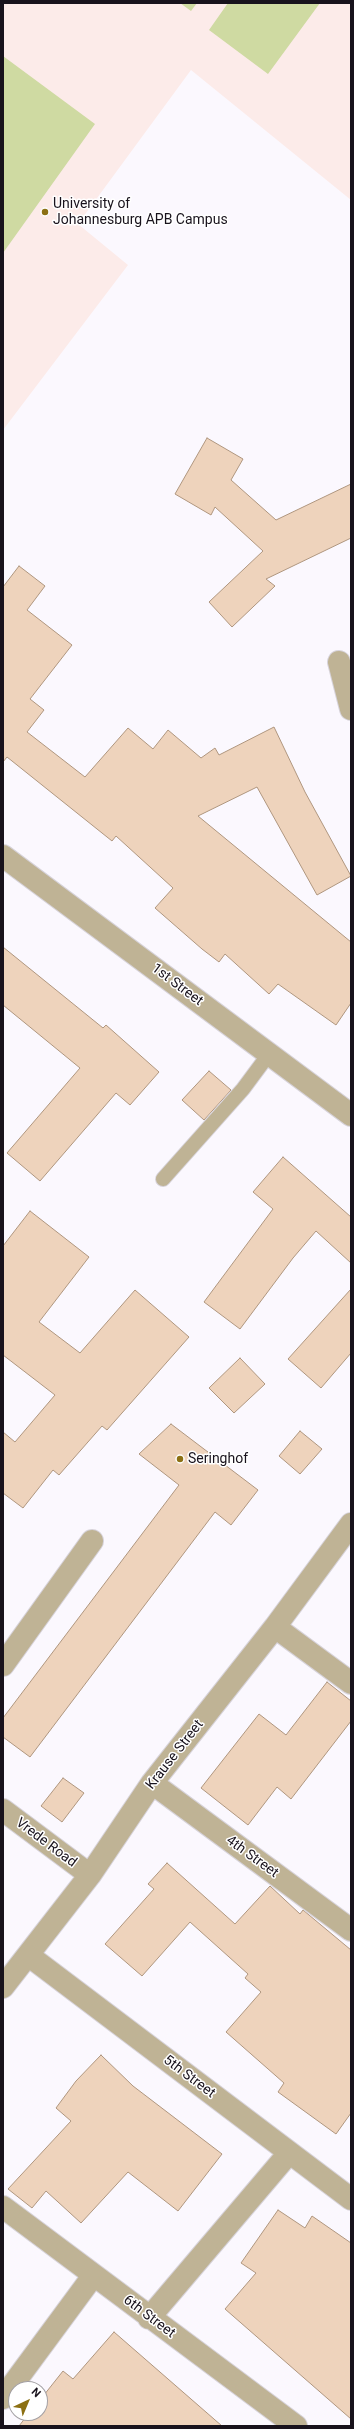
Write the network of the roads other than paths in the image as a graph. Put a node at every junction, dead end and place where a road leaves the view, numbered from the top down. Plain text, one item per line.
1 (339, 662) dead end
2 (351, 709) edge
3 (3, 856) edge
4 (269, 1054) junction
5 (351, 1115) edge
6 (163, 1179) dead end
7 (351, 1524) edge
8 (92, 1541) dead end
9 (275, 1627) junction
10 (3, 1665) edge
11 (351, 1683) edge
12 (152, 1783) junction
13 (3, 1810) edge
14 (90, 1875) junction
15 (351, 1930) edge
16 (28, 1955) junction
17 (3, 1987) edge
18 (289, 2153) junction
19 (351, 2199) edge
20 (3, 2207) edge
21 (93, 2276) junction
22 (150, 2318) junction
23 (3, 2398) edge
24 (296, 2426) edge

1 - 2 street
3 - 4 street, 1st Street
4 - 5 street, 1st Street
4 - 6 lane
7 - 9 street, Krause Street
8 - 10 street
9 - 11 street
9 - 12 street, Krause Street
12 - 14 street, Krause Street
12 - 15 street, 4th Street
13 - 14 street, Vrede Road
14 - 16 street, Krause Street
16 - 17 street, Krause Street
16 - 18 street, 5th Street
18 - 19 street, 5th Street
18 - 22 street
20 - 21 street, 6th Street
21 - 22 street, 6th Street
21 - 23 street
22 - 24 street, 6th Street

